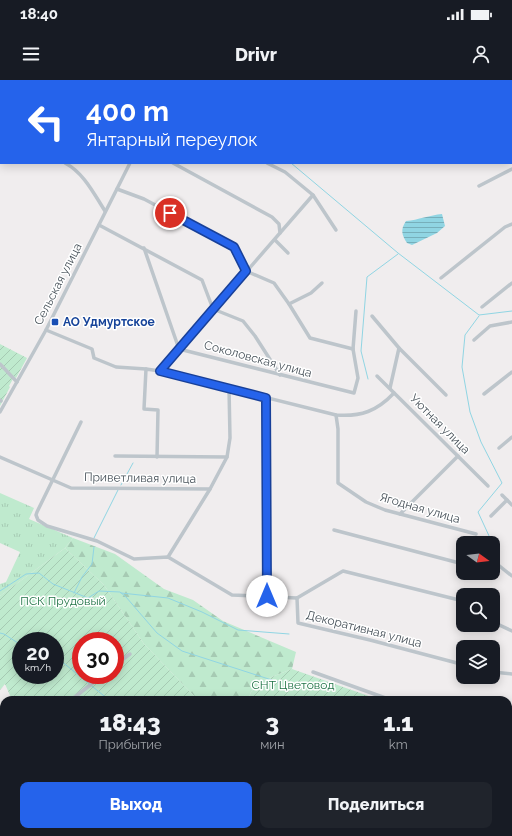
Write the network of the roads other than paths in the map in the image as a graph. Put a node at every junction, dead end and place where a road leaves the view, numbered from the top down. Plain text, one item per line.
1 (67, 164) edge
2 (130, 164) edge
3 (175, 164) edge
4 (269, 164) edge
5 (512, 169) edge
6 (479, 186) dead end
7 (117, 189) junction
8 (313, 195) junction
9 (105, 211) junction
10 (512, 224) edge
11 (99, 225) junction
12 (336, 230) dead end
13 (280, 233) junction
14 (274, 240) junction
15 (144, 248) junction
16 (288, 253) dead end
17 (246, 271) junction
18 (441, 278) dead end
19 (322, 283) dead end
20 (512, 283) edge
21 (289, 304) junction
22 (482, 307) dead end
23 (213, 309) junction
24 (356, 311) dead end
25 (372, 316) dead end
26 (512, 322) edge
27 (46, 330) junction
28 (474, 340) dead end
29 (399, 348) junction
30 (179, 349) junction
31 (353, 349) junction
32 (0, 364) edge
33 (146, 369) junction
34 (160, 371) junction
35 (512, 372) edge
36 (280, 375) junction
37 (377, 376) dead end
38 (17, 382) junction
39 (228, 388) junction
40 (390, 388) junction
41 (394, 393) junction
42 (484, 394) dead end
43 (446, 395) dead end
44 (266, 398) junction
45 (0, 412) edge
46 (336, 415) junction
47 (82, 422) dead end
48 (512, 437) edge
49 (499, 448) dead end
50 (115, 456) dead end
51 (458, 456) junction
52 (0, 457) edge
53 (157, 457) junction
54 (227, 457) junction
55 (53, 480) junction
56 (488, 486) dead end
57 (210, 489) junction
58 (502, 495) dead end
59 (507, 500) junction
60 (512, 505) edge
61 (400, 514) junction
62 (491, 516) dead end
63 (334, 530) dead end
64 (476, 534) dead end
65 (168, 557) junction
66 (456, 562) edge
67 (500, 566) edge
68 (512, 576) edge
69 (267, 596) junction
70 (297, 598) junction
71 (456, 599) edge
72 (500, 625) edge
73 (512, 631) edge
74 (130, 654) dead end
75 (124, 659) edge
76 (456, 662) edge
77 (313, 672) dead end
78 (500, 673) edge
79 (512, 674) edge
80 (91, 684) edge
81 (76, 696) edge
82 (380, 696) edge

1 - 9 street
2 - 7 street, Сельская улица
3 - 13 street
4 - 8 street
5 - 6 street
7 - 9 street, Сельская улица
7 - 17 street
8 - 12 street
8 - 13 street
9 - 11 street, Сельская улица
10 - 18 street
11 - 15 street
11 - 27 street, Сельская улица
13 - 14 street
14 - 16 street
14 - 17 street
15 - 23 street
15 - 30 street
17 - 21 street
17 - 23 street
19 - 21 street
20 - 22 street
21 - 31 street
23 - 30 street
23 - 36 street
24 - 31 street, Соколовская улица
25 - 29 street
26 - 28 street
27 - 33 street
27 - 38 street, Сельская улица
29 - 40 street
29 - 43 street
30 - 34 street
30 - 36 street, Соколовская улица
31 - 36 street, Соколовская улица
32 - 38 street
33 - 34 street
33 - 53 street
34 - 39 street
35 - 42 street
37 - 40 street, Уютная улица
38 - 45 street, Сельская улица
39 - 44 street
39 - 54 street
40 - 41 street, Уютная улица
41 - 46 street
41 - 51 street, Уютная улица
44 - 46 street
44 - 69 street
46 - 61 street, Ягодная улица
47 - 55 street
48 - 49 street
50 - 53 street
51 - 56 street, Уютная улица
51 - 61 street
52 - 55 street
53 - 54 street
54 - 57 street
55 - 57 street, Приветливая улица
55 - 65 street
57 - 65 street
58 - 59 street
59 - 60 street
59 - 62 street
61 - 64 street, Ягодная улица
63 - 66 street
65 - 69 street
67 - 68 street
69 - 70 street
70 - 71 street, Декоративная улица
70 - 76 street, Декоративная улица
72 - 73 street
74 - 75 street
77 - 82 street
78 - 79 street
80 - 81 street

